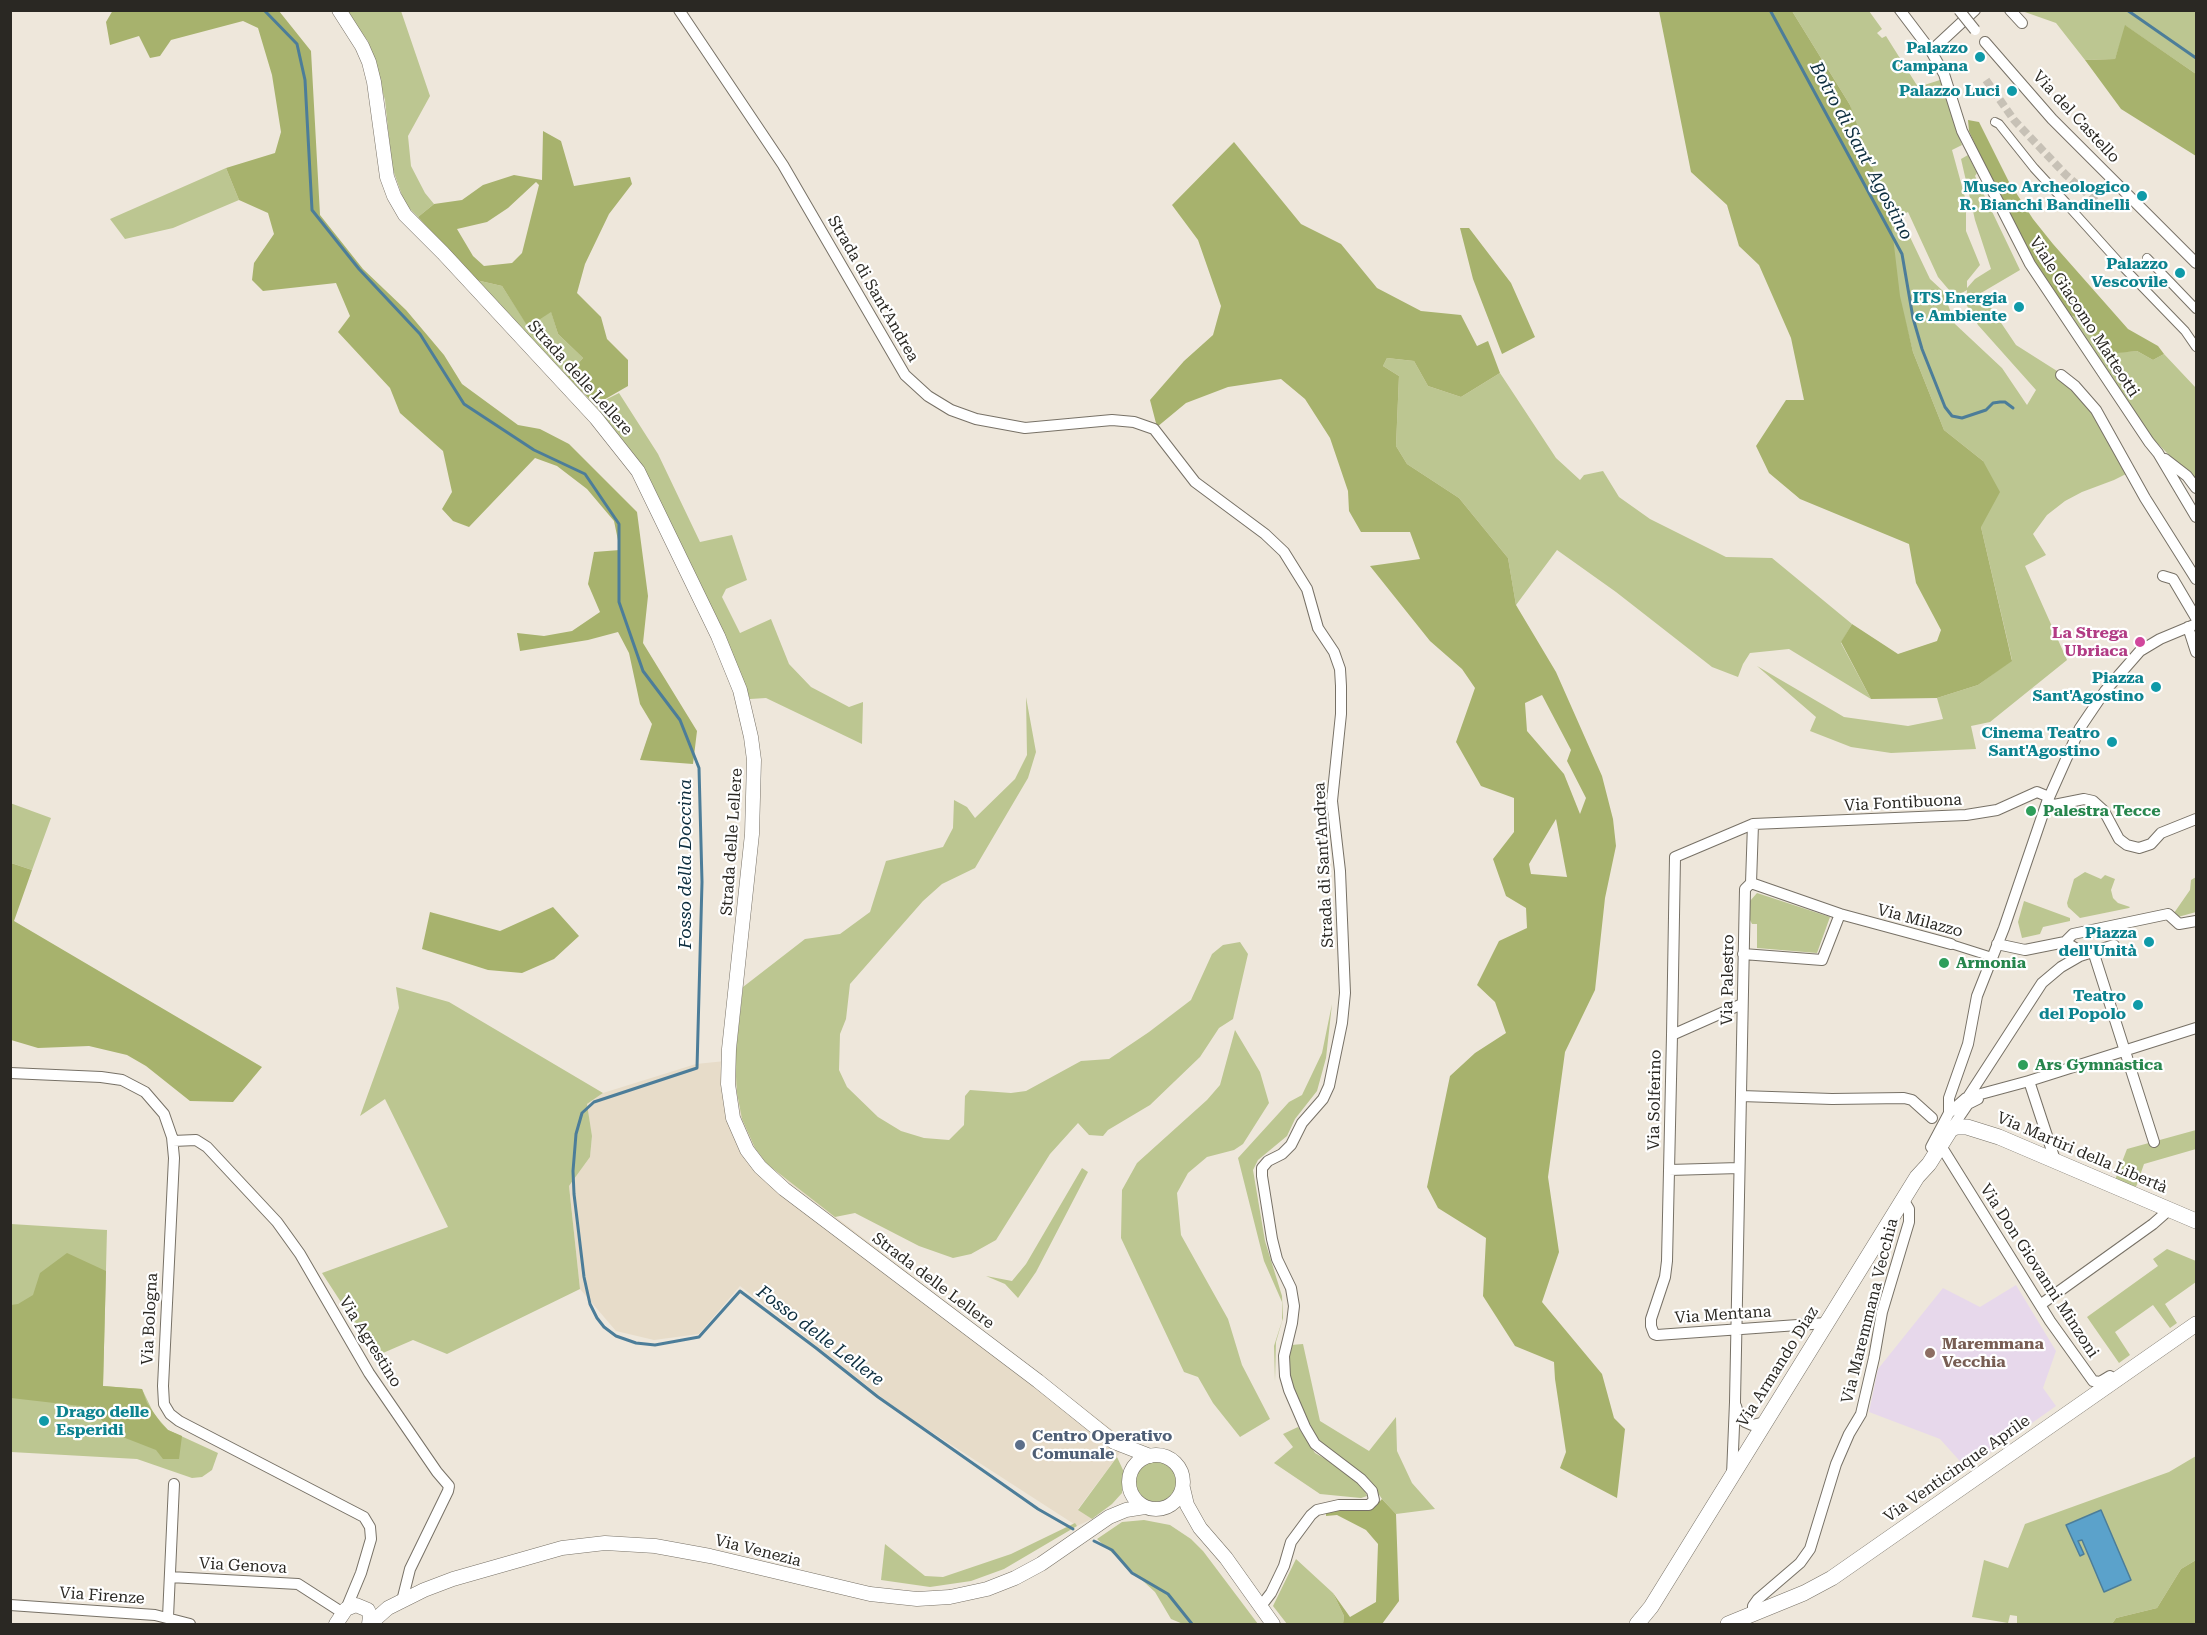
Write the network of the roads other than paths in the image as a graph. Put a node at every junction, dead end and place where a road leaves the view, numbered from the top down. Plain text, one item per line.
1 (339, 10) edge
2 (679, 10) edge
3 (1900, 10) edge
4 (1959, 10) edge
5 (1975, 10) edge
6 (2010, 10) edge
7 (2022, 22) dead end
8 (1975, 30) dead end
9 (1985, 42) dead end
10 (1930, 51) junction
11 (1995, 122) dead end
12 (2146, 258) dead end
13 (2195, 258) edge
14 (2196, 309) edge
15 (2196, 347) edge
16 (2061, 375) dead end
17 (2158, 453) junction
18 (2196, 488) edge
19 (2196, 517) edge
20 (2163, 576) dead end
21 (2196, 579) edge
22 (2196, 617) edge
23 (2192, 626) edge
24 (2196, 652) edge
25 (2048, 800) junction
26 (2196, 819) edge
27 (1753, 824) junction
28 (1751, 883) junction
29 (1840, 914) junction
30 (2196, 921) edge
31 (2065, 942) junction
32 (1951, 944) joint
33 (1997, 944) junction
34 (2114, 945) dead end
35 (2093, 951) junction
36 (1743, 954) junction
37 (2080, 956) junction
38 (1992, 957) junction
39 (1742, 1004) junction
40 (2196, 1028) edge
41 (1672, 1035) junction
42 (2125, 1050) junction
43 (10, 1073) edge
44 (2029, 1081) junction
45 (1992, 1092) junction
46 (1741, 1096) junction
47 (1968, 1097) junction
48 (1949, 1113) junction
49 (1932, 1118) joint
50 (1947, 1128) junction
51 (173, 1141) junction
52 (2154, 1142) dead end
53 (1941, 1146) junction
54 (2055, 1160) junction
55 (1739, 1168) junction
56 (1669, 1170) junction
57 (1917, 1177) junction
58 (1903, 1199) junction
59 (2170, 1209) junction
60 (2196, 1221) edge
61 (2040, 1305) junction
62 (1826, 1323) junction
63 (2196, 1324) edge
64 (1737, 1330) junction
65 (1657, 1335) joint
66 (2156, 1352) junction
67 (1735, 1402) junction
68 (1765, 1422) junction
69 (1114, 1442) junction
70 (1150, 1456) junction
71 (1732, 1475) junction
72 (1130, 1483) junction
73 (174, 1484) dead end
74 (1183, 1488) junction
75 (1145, 1507) junction
76 (1161, 1509) junction
77 (1109, 1518) junction
78 (1200, 1528) junction
79 (361, 1573) junction
80 (170, 1577) junction
81 (402, 1601) junction
82 (10, 1605) edge
83 (1261, 1606) junction
84 (1651, 1606) junction
85 (364, 1607) junction
86 (388, 1608) junction
87 (1753, 1614) junction
88 (342, 1615) edge
89 (168, 1617) junction
90 (190, 1624) edge
91 (369, 1624) edge
92 (1273, 1624) edge
93 (1637, 1624) edge
94 (1647, 1624) edge
95 (1728, 1624) edge

1 - 69 street, Strada delle Lellere
2 - 83 street, Strada di Sant'Andrea
3 - 10 street, Viale Giacomo Matteotti
4 - 8 street, bridge
5 - 10 street
6 - 7 street
9 - 13 street, Via del Castello
10 - 17 street, Viale Giacomo Matteotti
11 - 15 street
12 - 14 street
16 - 21 street
17 - 18 street
17 - 19 street
20 - 22 street
23 - 24 street
23 - 25 street
25 - 26 street
25 - 27 street, Via Fontibuona
25 - 33 street
27 - 28 street, Via Palestro
27 - 41 street
28 - 29 street, Via Milazzo
28 - 36 street, Via Palestro
29 - 32 street, Via Milazzo
29 - 36 street
30 - 31 street
31 - 33 street
31 - 37 street
32 - 38 street, Via Milazzo
33 - 38 street
34 - 35 street
35 - 37 street
35 - 42 street
36 - 39 street, Via Palestro
37 - 47 street
38 - 48 street
39 - 41 street, Via Solferino
39 - 46 street, Via Palestro
40 - 42 street
41 - 56 street, Via Solferino
42 - 44 street
42 - 52 street
43 - 51 street, Via Bologna
44 - 45 street
44 - 54 street
45 - 47 street
45 - 50 street
46 - 49 street
46 - 55 street, Via Palestro
47 - 48 street
48 - 50 street
49 - 50 street
50 - 53 main road, Via Armando Diaz
50 - 54 main road, Via Martiri della Libertà
50 - 57 street
51 - 79 street, Via Bologna
51 - 81 street, Via Agrestino
53 - 57 main road, Via Armando Diaz
53 - 61 street, Via Don Giovanni Minzoni
54 - 59 main road, Via Martiri della Libertà
55 - 56 street, Via Solferino
55 - 64 street, Via Palestro
56 - 65 street, Via Solferino
57 - 58 main road, Via Armando Diaz
58 - 62 main road, Via Armando Diaz
58 - 87 street, Via Maremmana Vecchia
59 - 60 main road, Via Martiri della Libertà
59 - 61 street
61 - 66 street, Via Don Giovanni Minzoni
62 - 64 street, Via Mentana
62 - 68 main road, Via Armando Diaz
63 - 66 main road, Via Venticinque Aprile
64 - 65 street, Via Mentana
64 - 67 street, Via Palestro
66 - 87 main road, Via Venticinque Aprile
67 - 68 street
67 - 71 street, Via Palestro
68 - 71 main road, Via Armando Diaz
69 - 70 street, Strada delle Lellere
69 - 72 street, Strada delle Lellere
70 - 72 street
70 - 74 street
71 - 84 main road, Via Armando Diaz
72 - 75 street
72 - 77 street, Via Venezia
73 - 80 street
74 - 76 street
74 - 78 street
75 - 76 street
75 - 77 street, Via Venezia
76 - 78 street
77 - 81 street, Via Venezia
78 - 83 street
79 - 85 street, Via Bologna
79 - 88 street, Via Bologna
80 - 88 street, Via Genova
80 - 89 street
81 - 86 street, Via Venezia
82 - 89 street, Via Firenze
83 - 92 street
84 - 93 main road, Via Armando Diaz
84 - 94 main road
85 - 86 street, Via Venezia
85 - 88 street, Via Venezia
85 - 91 street
86 - 91 street, Via Venezia
87 - 95 main road, Via Venticinque Aprile
89 - 90 street, Via Firenze

